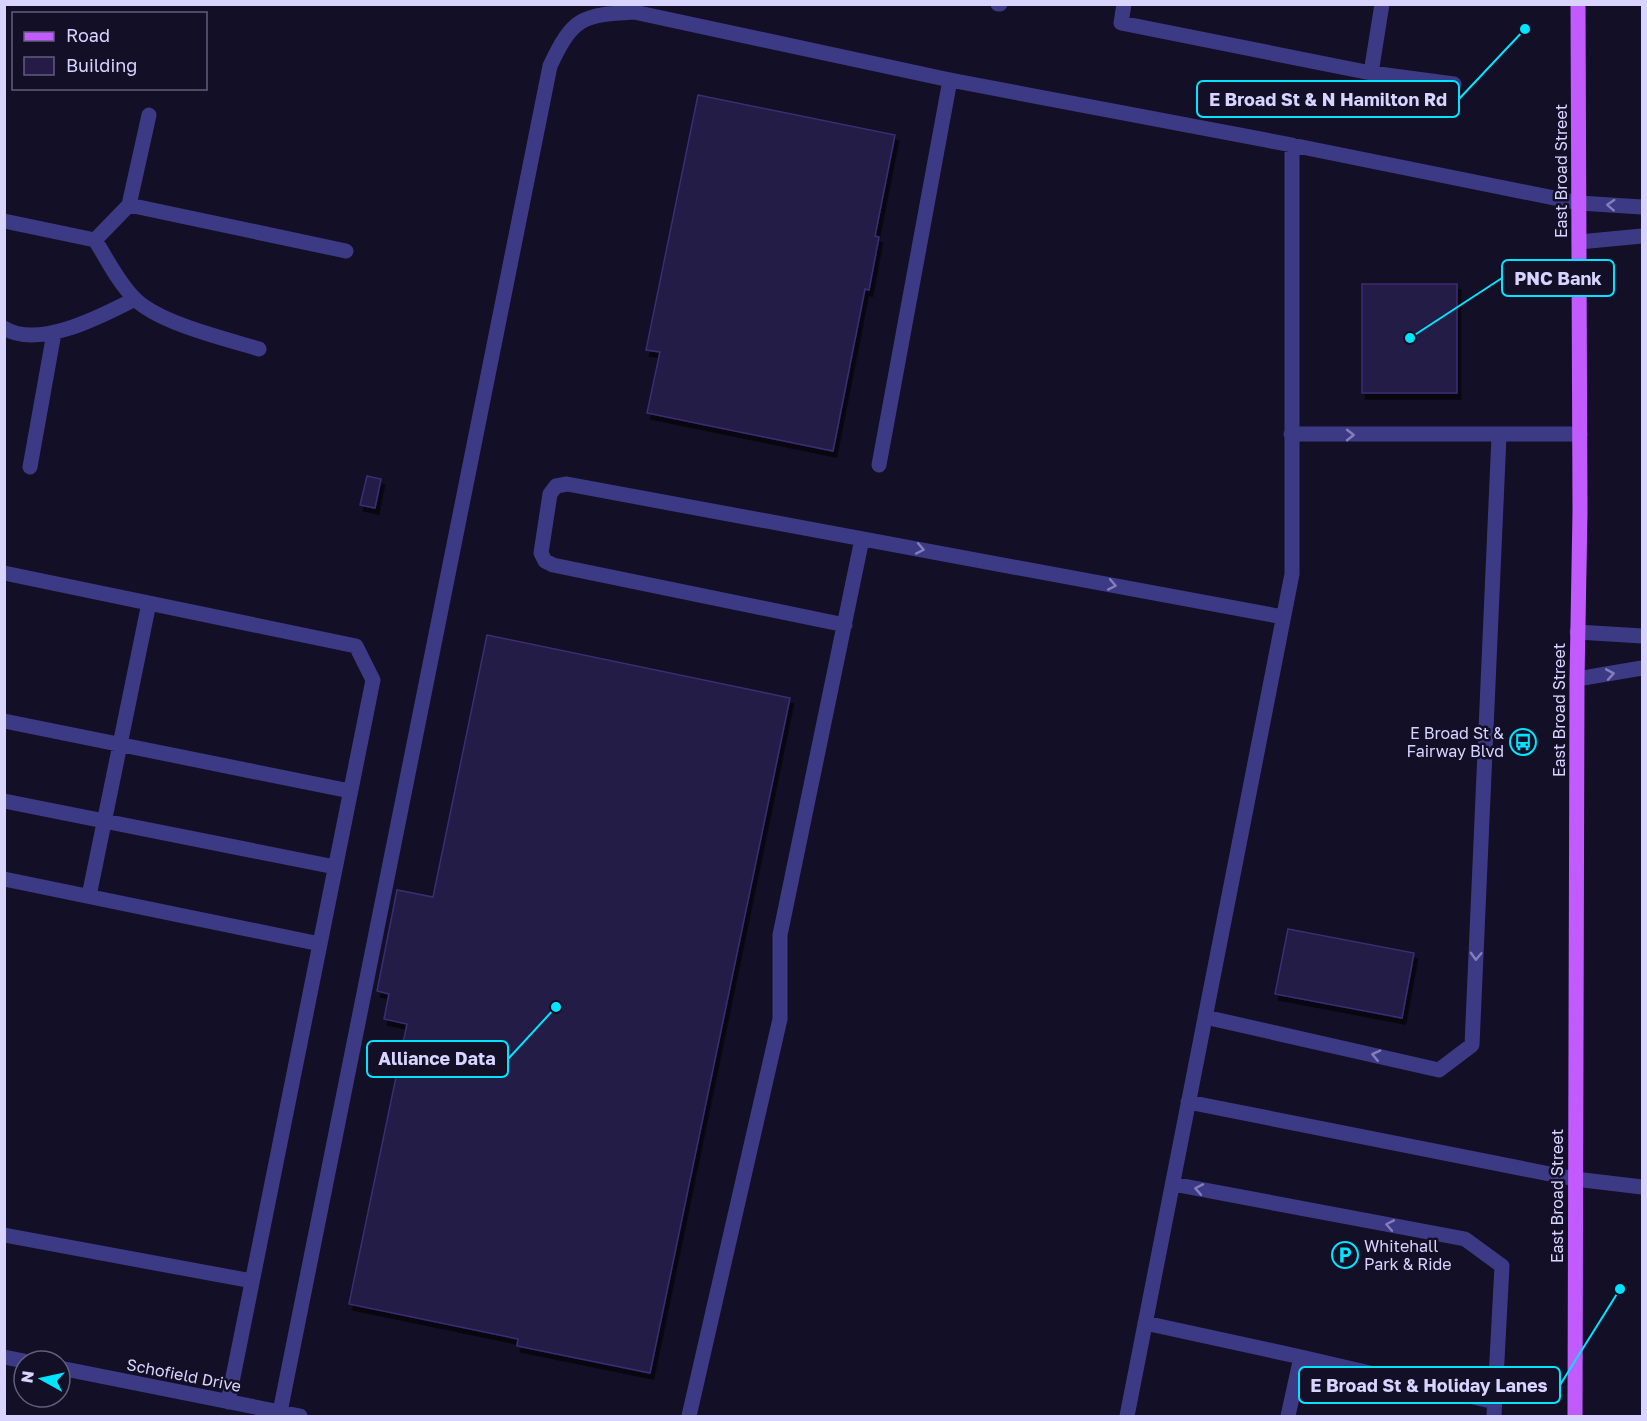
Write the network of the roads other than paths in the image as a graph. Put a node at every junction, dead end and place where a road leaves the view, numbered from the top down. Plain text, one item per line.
1 (1124, 4) edge
2 (1382, 4) edge
3 (1578, 4) edge
4 (1371, 73) junction
5 (950, 80) junction
6 (1454, 84) dead end
7 (149, 115) dead end
8 (1292, 145) junction
9 (1579, 203) junction
10 (129, 205) junction
11 (1642, 207) edge
12 (4, 221) edge
13 (1642, 236) edge
14 (95, 240) junction
15 (1579, 242) junction
16 (346, 251) dead end
17 (135, 299) junction
18 (4, 328) edge
19 (54, 333) junction
20 (259, 349) dead end
21 (1291, 434) junction
22 (1580, 434) junction
23 (1499, 436) junction
24 (879, 465) dead end
25 (30, 467) dead end
26 (862, 539) junction
27 (4, 573) edge
28 (149, 603) junction
29 (1283, 617) junction
30 (844, 625) junction
31 (1577, 632) junction
32 (1642, 636) edge
33 (1642, 668) edge
34 (1577, 679) junction
35 (4, 721) edge
36 (121, 745) junction
37 (350, 792) junction
38 (4, 801) edge
39 (105, 822) junction
40 (335, 867) junction
41 (4, 879) edge
42 (89, 896) junction
43 (320, 944) junction
44 (1205, 1017) junction
45 (1188, 1102) junction
46 (1575, 1179) junction
47 (1173, 1184) junction
48 (1642, 1187) edge
49 (4, 1234) edge
50 (252, 1281) junction
51 (1145, 1323) junction
52 (1300, 1357) junction
53 (72, 1370) edge
54 (228, 1402) junction
55 (1494, 1409) edge
56 (280, 1412) junction
57 (300, 1416) edge
58 (689, 1416) edge
59 (1127, 1416) edge
60 (1288, 1416) edge
61 (1575, 1416) edge

1 - 4 street
2 - 4 street
3 - 9 main road, East Broad Street
4 - 6 street
5 - 8 street
5 - 24 street
5 - 56 street
7 - 10 street
8 - 9 street
8 - 21 street
11 -> 9 street
9 - 15 main road, East Broad Street
10 - 14 street
10 - 16 street
12 - 14 street
13 - 15 street
14 - 17 street
15 - 22 main road, East Broad Street
17 - 19 street
17 - 20 street
18 - 19 street
19 - 25 street
21 -> 23 street
21 - 29 street
22 - 23 street
22 - 31 main road, East Broad Street
23 -> 44 street
26 -> 29 street
26 - 30 street
26 - 30 street
27 - 28 street
28 - 36 street
28 - 37 street
29 - 44 street
30 - 58 street
31 - 32 street
31 - 34 main road, East Broad Street
34 -> 33 street
34 - 46 main road, East Broad Street
35 - 36 street
36 - 37 street
36 - 39 street
37 - 40 street
38 - 39 street
39 - 40 street
39 - 42 street
40 - 43 street
41 - 42 street
42 - 43 street
43 - 50 street
44 - 45 street
45 - 46 street
45 - 47 street
46 - 48 street
46 - 61 main road, East Broad Street
47 - 51 street
55 -> 47 street
49 - 50 street
50 - 54 street
51 - 52 street
51 - 59 street
52 - 55 street
52 - 60 street
53 - 54 street, Schofield Drive
54 - 56 street, Schofield Drive
56 - 57 street, Schofield Drive

